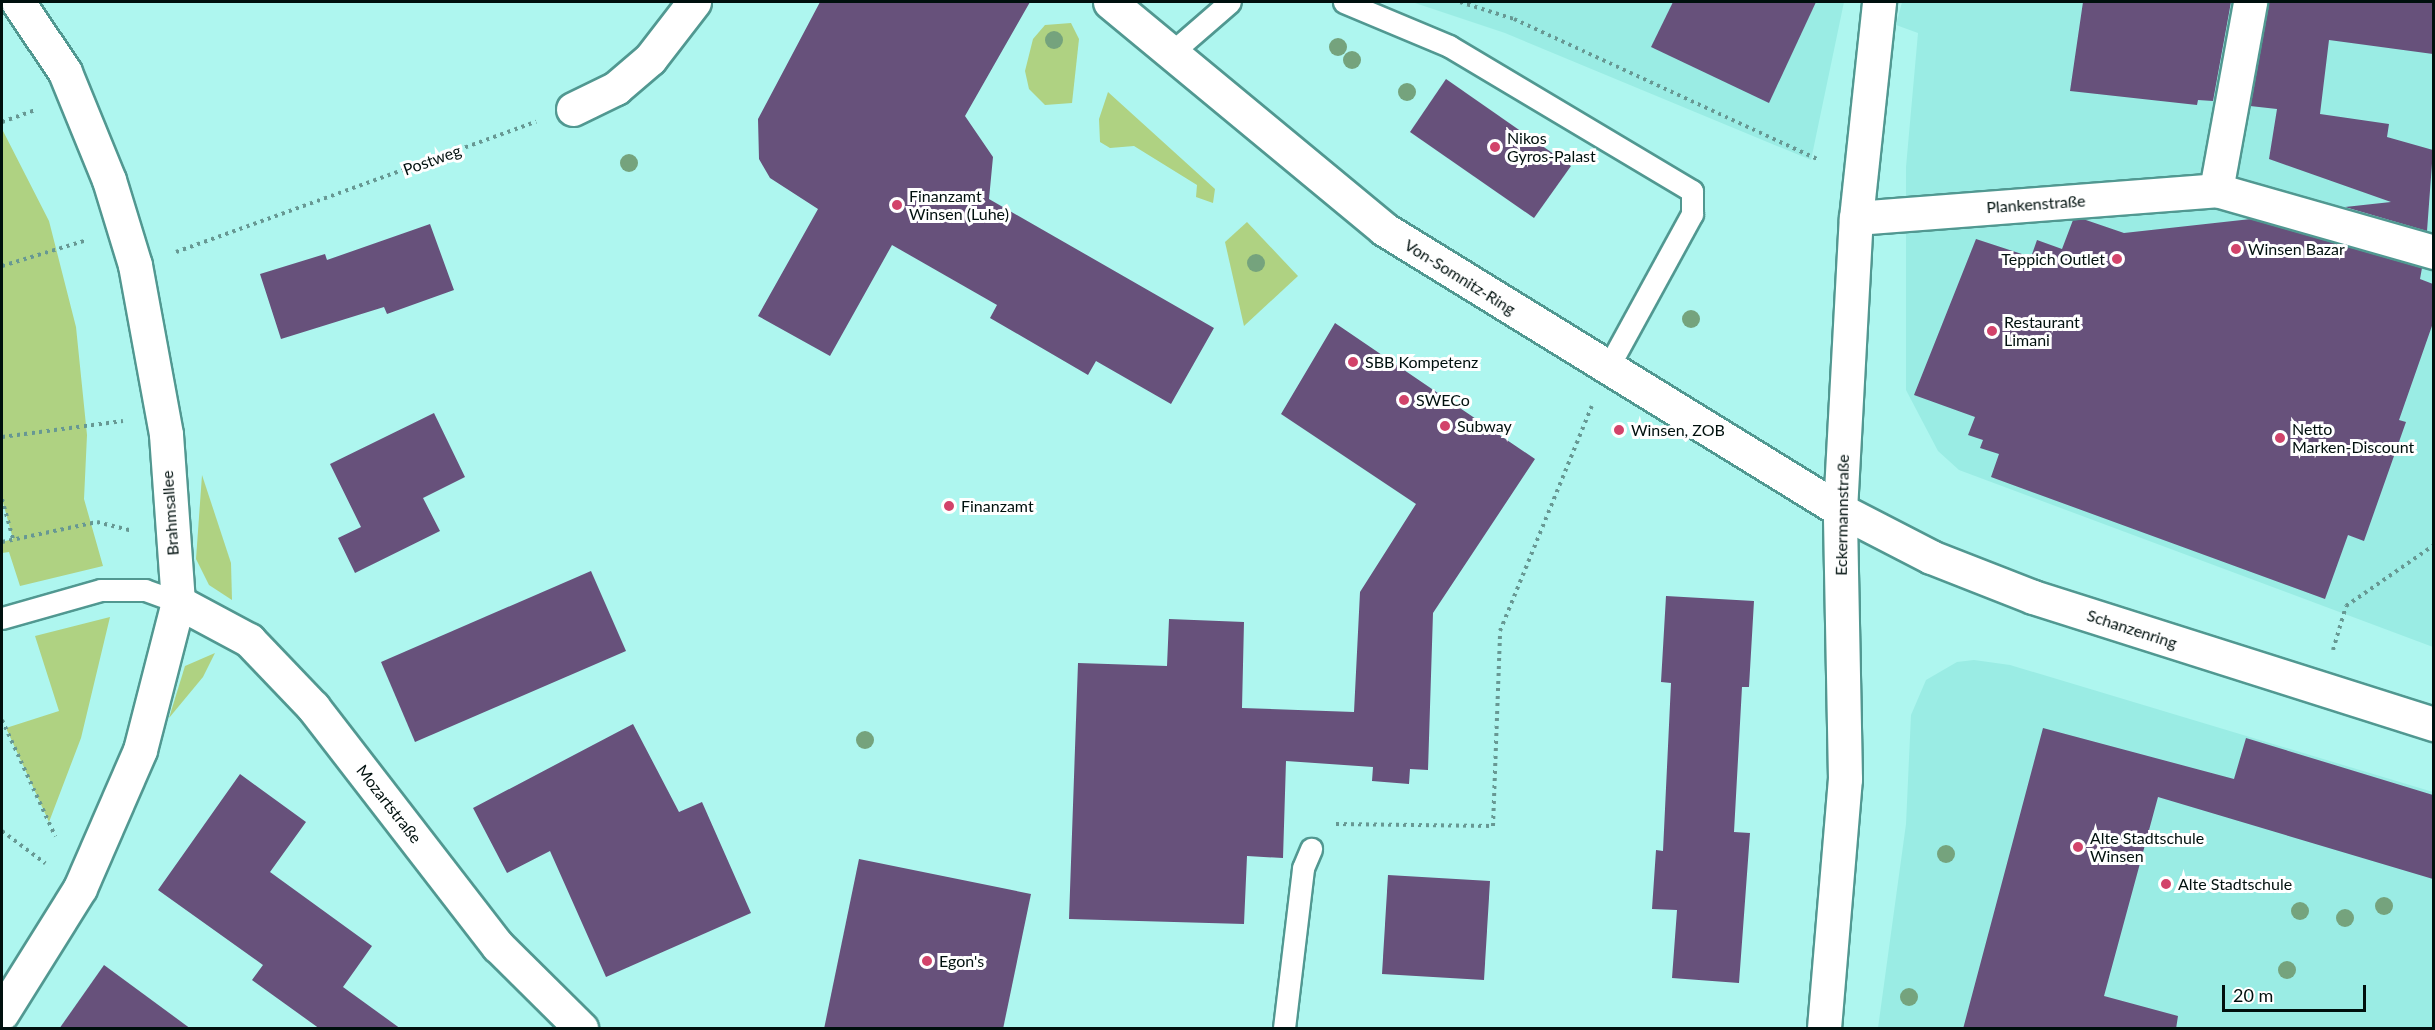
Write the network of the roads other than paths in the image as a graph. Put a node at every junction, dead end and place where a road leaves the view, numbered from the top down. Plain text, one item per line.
1 (18, 2) edge
2 (694, 2) edge
3 (1110, 2) edge
4 (1230, 2) edge
5 (1344, 2) edge
6 (1879, 2) edge
7 (2250, 2) edge
8 (1170, 54) junction
9 (573, 109) road end
10 (2216, 190) junction
11 (1856, 218) junction
12 (2433, 252) edge
13 (1607, 369) junction
14 (1840, 510) junction
15 (178, 602) junction
16 (2, 618) edge
17 (2433, 724) edge
18 (1311, 849) road end
19 (2, 1013) edge
20 (581, 1029) edge
21 (1284, 1029) edge
22 (1824, 1029) edge

1 - 15 street, Brahmsallee
2 - 9 street
3 - 8 street, Von-Somnitz-Ring
4 - 8 lane
5 - 13 lane
6 - 11 street, Eckermannstraße
7 - 10 street
8 - 13 street, Von-Somnitz-Ring
10 - 11 street, Plankenstraße
10 - 12 street, Plankenstraße
11 - 14 street, Eckermannstraße
13 - 14 street, Von-Somnitz-Ring
14 - 17 street, Schanzenring
14 - 22 street, Eckermannstraße
15 - 16 lane
15 - 19 street, Brahmsallee
15 - 20 street, Mozartstraße
18 - 21 lane

